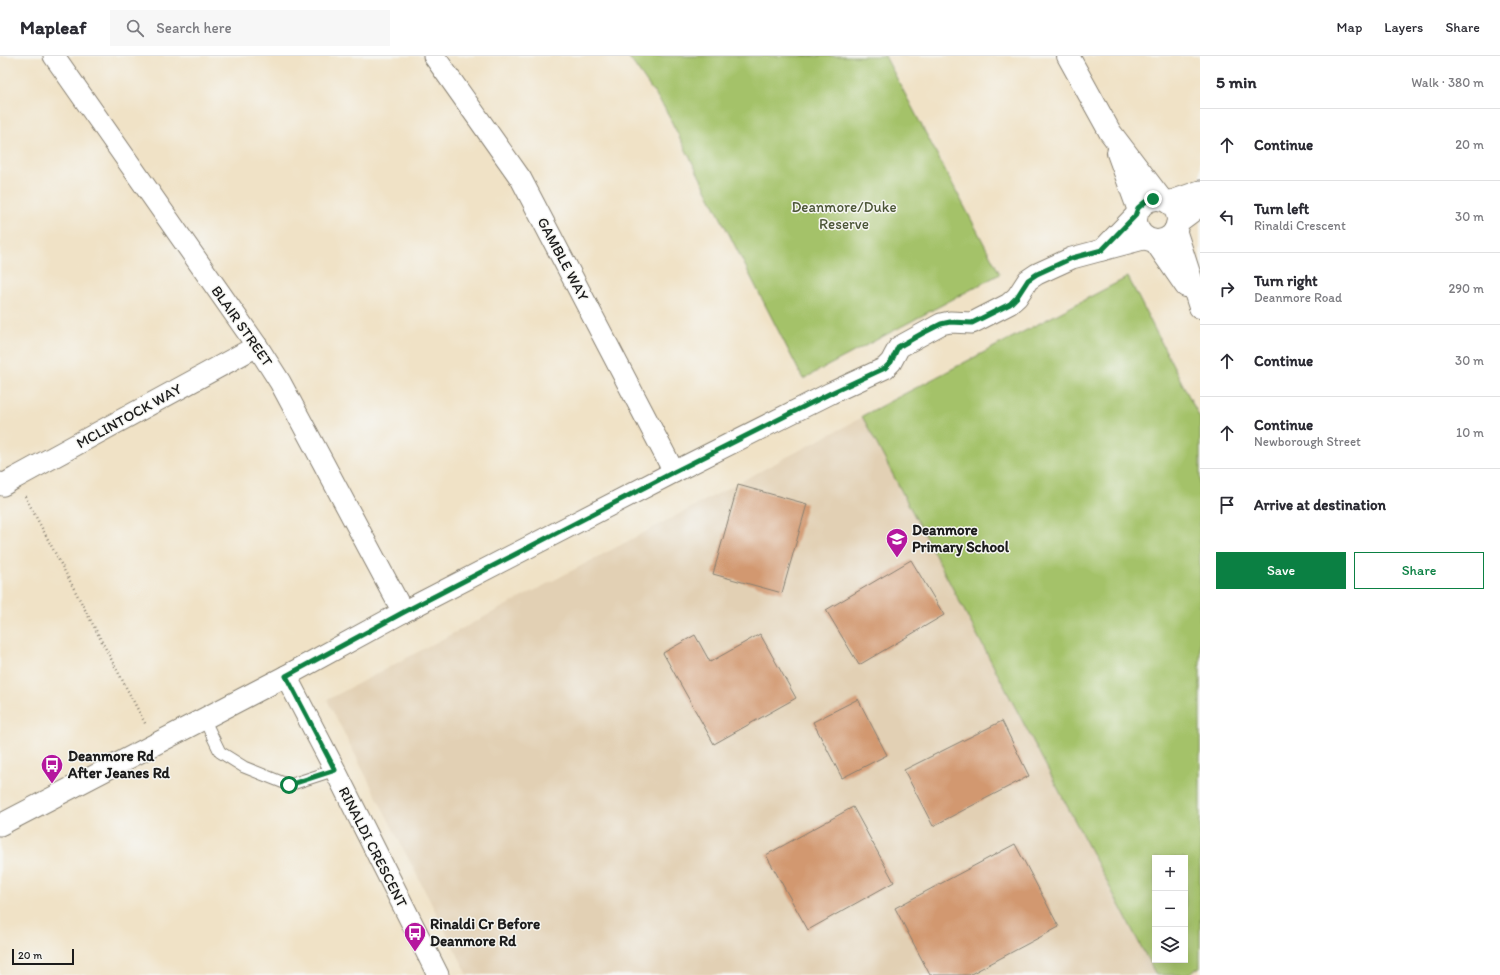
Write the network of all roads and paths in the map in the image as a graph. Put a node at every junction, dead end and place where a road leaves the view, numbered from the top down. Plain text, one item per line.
1 (54, 56) edge
2 (434, 56) edge
3 (1068, 56) edge
4 (1110, 132) junction
5 (1200, 191) edge
6 (1165, 200) junction
7 (1200, 206) edge
8 (1137, 212) junction
9 (1176, 227) junction
10 (1151, 240) junction
11 (1102, 250) junction
12 (1200, 306) edge
13 (257, 346) junction
14 (674, 472) junction
15 (7, 481) edge
16 (404, 612) junction
17 (286, 676) junction
18 (204, 719) junction
19 (156, 744) junction
20 (335, 770) junction
21 (0, 826) edge
22 (438, 975) edge

1 - 13 street, BLAIR STREET
2 - 14 street, GAMBLE WAY
3 - 4 street
4 - 6 street
4 - 8 street
5 - 6 street
6 - 8 street
6 - 9 street
7 - 9 street
8 - 10 street
8 - 11 street
9 - 10 street
9 - 12 street
10 - 11 street
10 - 12 street
11 - 14 street
13 - 15 street, MCLINTOCK WAY
13 - 16 street, BLAIR STREET
14 - 16 street
15 - 19 path
16 - 17 street
17 - 18 street
17 - 20 street, RINALDI CRESCENT
18 - 19 street
18 - 20 lane
19 - 21 street
20 - 22 street, RINALDI CRESCENT

